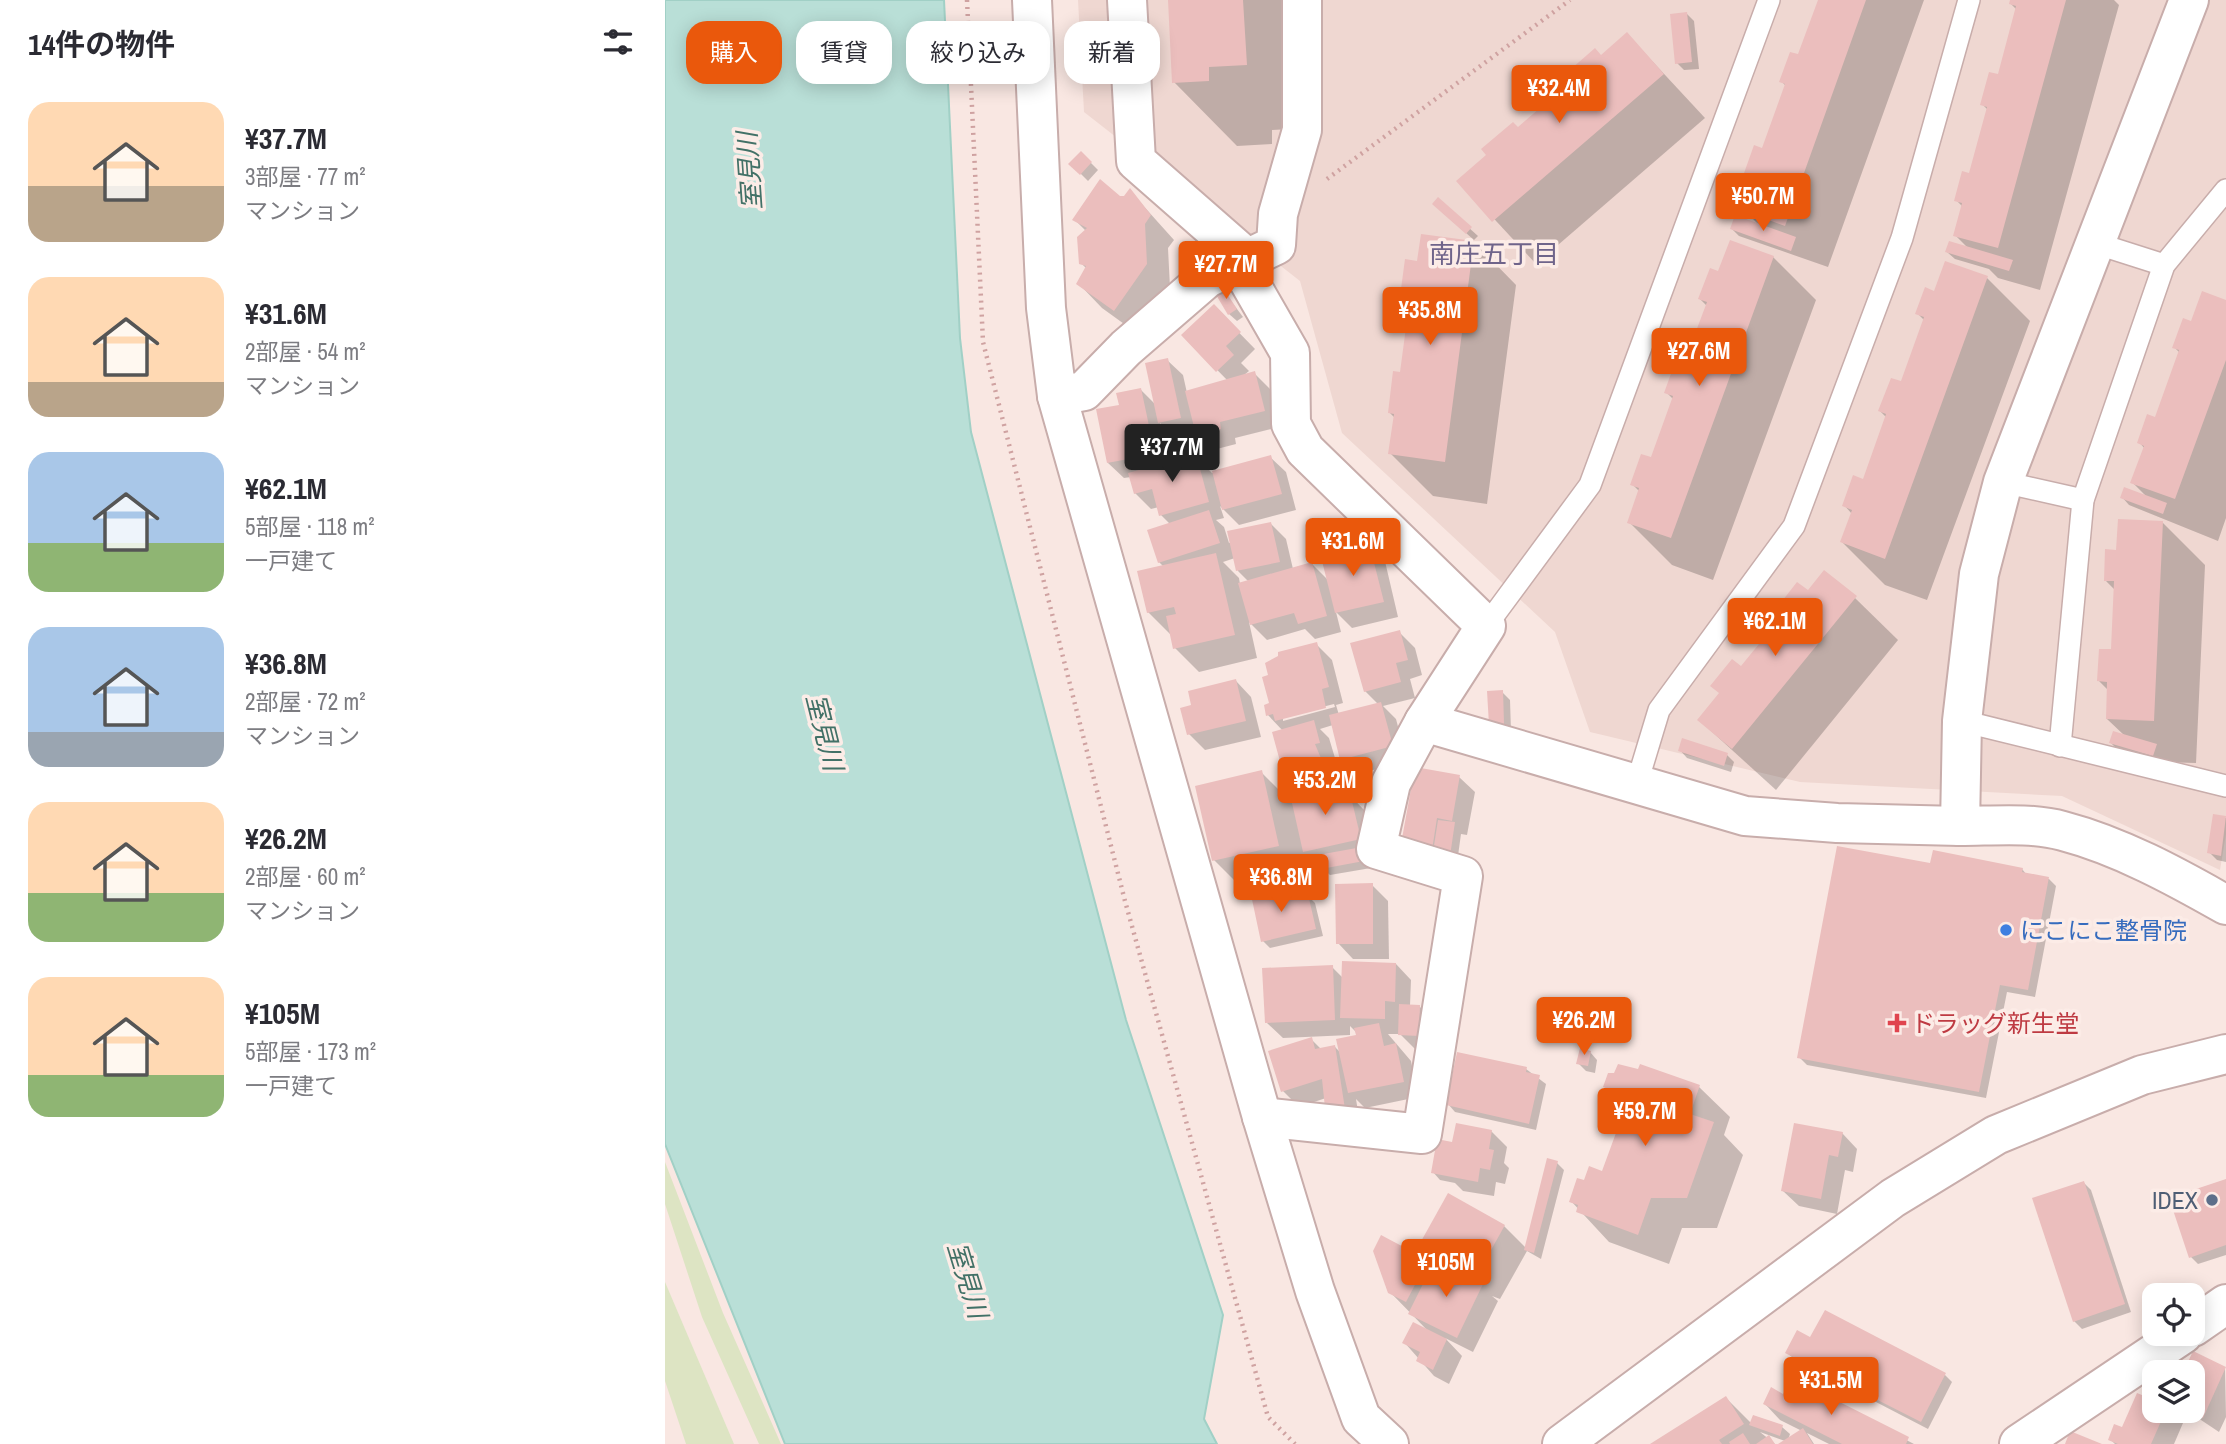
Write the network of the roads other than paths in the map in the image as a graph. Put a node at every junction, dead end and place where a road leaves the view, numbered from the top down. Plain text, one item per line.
1 (1032, 0) edge
2 (1127, 0) edge
3 (1302, 0) edge
4 (1769, 0) edge
5 (1969, 0) edge
6 (2189, 0) edge
7 (2226, 190) edge
8 (2095, 243) junction
9 (1249, 260) junction
10 (2164, 265) junction
11 (1057, 396) junction
12 (2003, 482) junction
13 (2083, 500) junction
14 (1486, 626) junction
15 (1962, 721) junction
16 (1424, 722) junction
17 (2060, 746) junction
18 (1636, 786) junction
19 (2226, 786) edge
20 (1959, 826) junction
21 (2226, 905) edge
22 (2226, 1054) edge
23 (1262, 1117) junction
24 (2226, 1304) edge
25 (2205, 1319) edge
26 (2165, 1346) edge
27 (1389, 1444) edge
28 (1562, 1444) edge
29 (2019, 1444) edge

1 - 11 street
2 - 9 street
3 - 9 street
4 - 14 lane
5 - 18 lane
6 - 8 street
7 - 10 lane
8 - 10 lane
8 - 12 street
9 - 11 street
9 - 14 street
10 - 13 lane
11 - 23 street
12 - 13 lane
12 - 15 street
13 - 17 lane
14 - 16 street
15 - 17 lane
15 - 20 street
16 - 18 street
16 - 23 street
17 - 19 lane
18 - 20 street
20 - 21 street
22 - 28 street
23 - 27 street
24 - 25 street
26 - 29 street

